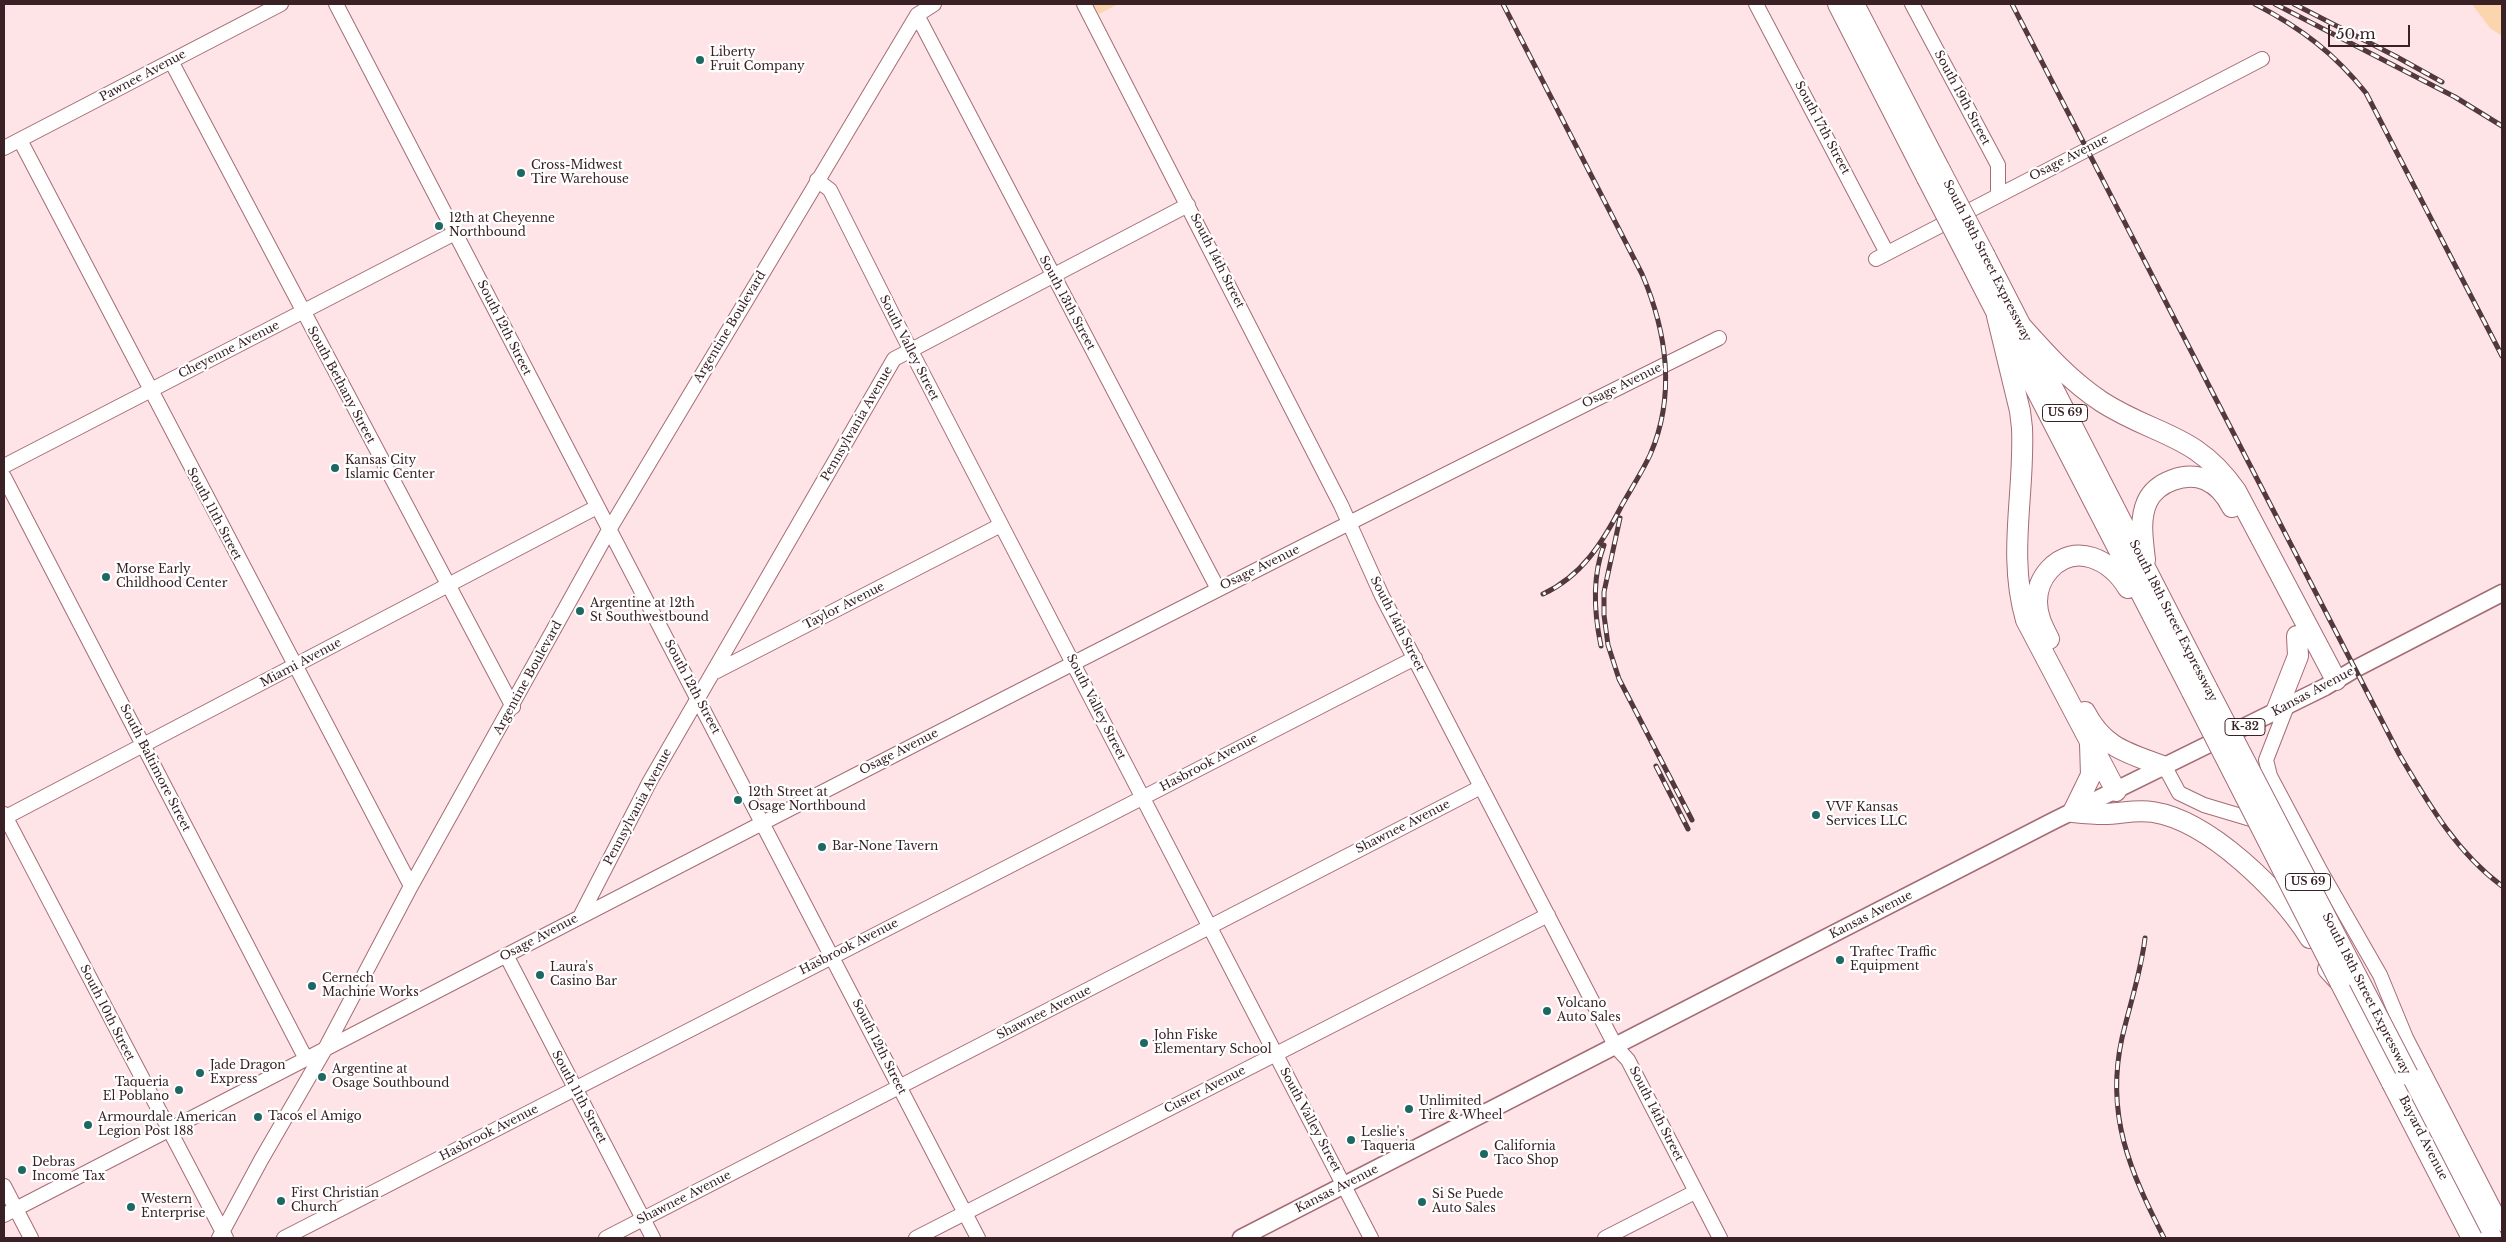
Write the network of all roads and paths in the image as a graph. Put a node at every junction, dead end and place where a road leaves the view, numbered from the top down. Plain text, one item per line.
1 (281, 4) edge
2 (336, 4) edge
3 (934, 4) edge
4 (1084, 4) edge
5 (1756, 4) edge
6 (1838, 4) edge
7 (1854, 4) edge
8 (1912, 4) edge
9 (917, 15) junction
10 (2262, 59) dead end
11 (170, 62) junction
12 (20, 140) junction
13 (4, 148) edge
14 (1934, 174) junction
15 (817, 180) junction
16 (1998, 195) junction
17 (1188, 205) junction
18 (455, 233) junction
19 (1882, 256) joint
20 (1978, 261) junction
21 (1052, 275) junction
22 (303, 312) junction
23 (1997, 316) junction
24 (2021, 326) junction
25 (1719, 338) dead end
26 (910, 350) junction
27 (150, 390) junction
28 (4, 466) edge
29 (4, 477) edge
30 (597, 507) junction
31 (1350, 524) junction
32 (1001, 525) junction
33 (609, 530) junction
34 (2146, 569) junction
35 (448, 586) junction
36 (1218, 589) junction
37 (2502, 593) edge
38 (2152, 616) junction
39 (2297, 636) junction
40 (1415, 658) junction
41 (1073, 663) junction
42 (294, 666) junction
43 (714, 672) junction
44 (2331, 684) junction
45 (2199, 690) junction
46 (698, 698) junction
47 (513, 707) junction
48 (2282, 709) junction
49 (2090, 744) junction
50 (143, 745) junction
51 (2165, 767) junction
52 (1481, 787) junction
53 (2116, 791) junction
54 (1143, 798) junction
55 (2073, 812) junction
56 (4, 816) edge
57 (762, 823) junction
58 (411, 886) junction
59 (1548, 915) junction
60 (580, 917) junction
61 (1209, 928) junction
62 (506, 956) junction
63 (831, 956) junction
64 (2340, 982) junction
65 (1616, 1047) junction
66 (324, 1051) junction
67 (1276, 1054) junction
68 (306, 1059) junction
69 (899, 1087) junction
70 (574, 1090) junction
71 (168, 1131) junction
72 (1344, 1185) junction
73 (4, 1186) edge
74 (1695, 1192) junction
75 (10, 1212) edge
76 (965, 1213) junction
77 (643, 1219) junction
78 (2502, 1224) edge
79 (222, 1236) edge
80 (31, 1238) edge
81 (284, 1238) edge
82 (606, 1238) edge
83 (653, 1238) edge
84 (916, 1238) edge
85 (978, 1238) edge
86 (1241, 1238) edge
87 (1371, 1238) edge
88 (1605, 1238) edge
89 (1720, 1238) edge
90 (2467, 1238) edge
91 (2472, 1238) edge
92 (2492, 1238) edge

1 - 11 street, Pawnee Avenue
2 - 18 street, South 12th Street
3 - 9 street, Argentine Boulevard
4 - 17 street, South 14th Street
5 - 19 street, South 17th Street
6 - 14 highway, South 18th Street Expressway / US 69
7 - 14 highway, South 18th Street Expressway / US 69
8 - 16 street, South 19th Street
9 - 15 street, Argentine Boulevard
9 - 21 street, South 13th Street
10 - 16 street, Osage Avenue
11 - 12 street, Pawnee Avenue
11 - 22 street, South Bethany Street
12 - 13 street, Pawnee Avenue
12 - 27 street, South 11th Street
14 - 20 highway, South 18th Street Expressway / US 69, bridge
15 - 26 street, South Valley Street
15 - 33 street, Argentine Boulevard
16 - 19 street, Osage Avenue
17 - 21 street, Pennsylvania Avenue
17 - 31 street, South 14th Street
18 - 22 street, Cheyenne Avenue
18 - 30 street, South 12th Street
20 - 23 highway, South 18th Street Expressway / US 69
20 - 24 highway, South 18th Street Expressway / US 69
21 - 26 street, Pennsylvania Avenue
21 - 36 street, South 13th Street
22 - 27 street, Cheyenne Avenue
22 - 35 street, South Bethany Street
23 - 38 highway, South 18th Street Expressway / US 69
23 - 49 highway
24 - 34 highway, South 18th Street Expressway / US 69
24 - 44 highway
25 - 31 street, Osage Avenue
26 - 32 street, South Valley Street
26 - 43 street, Pennsylvania Avenue
27 - 28 street, Cheyenne Avenue
27 - 42 street, South 11th Street
29 - 50 street, South Baltimore Street
30 - 33 street, South 12th Street
30 - 35 street, Miami Avenue
31 - 36 street, Osage Avenue
31 - 40 street, South 14th Street
32 - 41 street, South Valley Street
32 - 43 street, Taylor Avenue
33 - 46 street, South 12th Street
33 - 47 street, Argentine Boulevard
34 - 39 highway
34 - 45 highway, South 18th Street Expressway / US 69
35 - 42 street, Miami Avenue
35 - 47 street, South Bethany Street
36 - 41 street, Osage Avenue
37 - 44 main road, Kansas Avenue / K-32
38 - 45 highway, South 18th Street Expressway / US 69
38 - 51 highway
39 - 44 highway
39 - 48 highway
40 - 52 street, South 14th Street
40 - 54 street, Hasbrook Avenue
41 - 54 street, South Valley Street
41 - 57 street, Osage Avenue
42 - 50 street, Miami Avenue
42 - 58 street, South 11th Street
43 - 46 street
44 - 48 main road, Kansas Avenue / K-32
45 - 64 highway, South 18th Street Expressway / US 69, bridge
45 - 92 highway, South 18th Street Expressway / US 69, bridge
46 - 57 street, South 12th Street
46 - 60 street, Pennsylvania Avenue
47 - 58 street, Argentine Boulevard
48 - 51 main road, Kansas Avenue / K-32
48 - 78 street
49 - 53 highway
49 - 55 highway
50 - 56 street, Miami Avenue
50 - 68 street, South Baltimore Street
51 - 53 main road, Kansas Avenue / K-32
51 - 90 street, Bayard Avenue
52 - 59 street, South 14th Street
52 - 61 street, Shawnee Avenue
53 - 55 main road, Kansas Avenue
54 - 61 street, South Valley Street
54 - 63 street, Hasbrook Avenue
55 - 64 highway, bridge
55 - 65 main road, Kansas Avenue
56 - 71 street, South 10th Street
57 - 60 street, Osage Avenue
57 - 63 street, South 12th Street
58 - 66 street, Argentine Boulevard
59 - 65 street, South 14th Street
59 - 67 street, Custer Avenue
60 - 62 street, Osage Avenue
61 - 67 street, South Valley Street
61 - 69 street, Shawnee Avenue
62 - 66 street, Osage Avenue
62 - 70 street, South 11th Street
63 - 69 street, South 12th Street
63 - 70 street, Hasbrook Avenue
64 - 91 highway, South 18th Street Expressway / US 69, bridge
65 - 72 main road, Kansas Avenue
65 - 74 street, South 14th Street
66 - 68 street, Osage Avenue
66 - 79 street, Argentine Boulevard
67 - 72 street, South Valley Street
67 - 76 street, Custer Avenue
68 - 71 street, Osage Avenue
69 - 76 street, South 12th Street
69 - 77 street, Shawnee Avenue
70 - 77 street, South 11th Street
70 - 81 street, Hasbrook Avenue
71 - 75 street, Osage Avenue
71 - 79 street, South 10th Street
72 - 86 main road, Kansas Avenue
72 - 87 street, South Valley Street
73 - 75 street
74 - 88 street
74 - 89 street, South 14th Street
75 - 80 street
76 - 84 street, Custer Avenue
76 - 85 street, South 12th Street
77 - 82 street, Shawnee Avenue
77 - 83 street, South 11th Street

